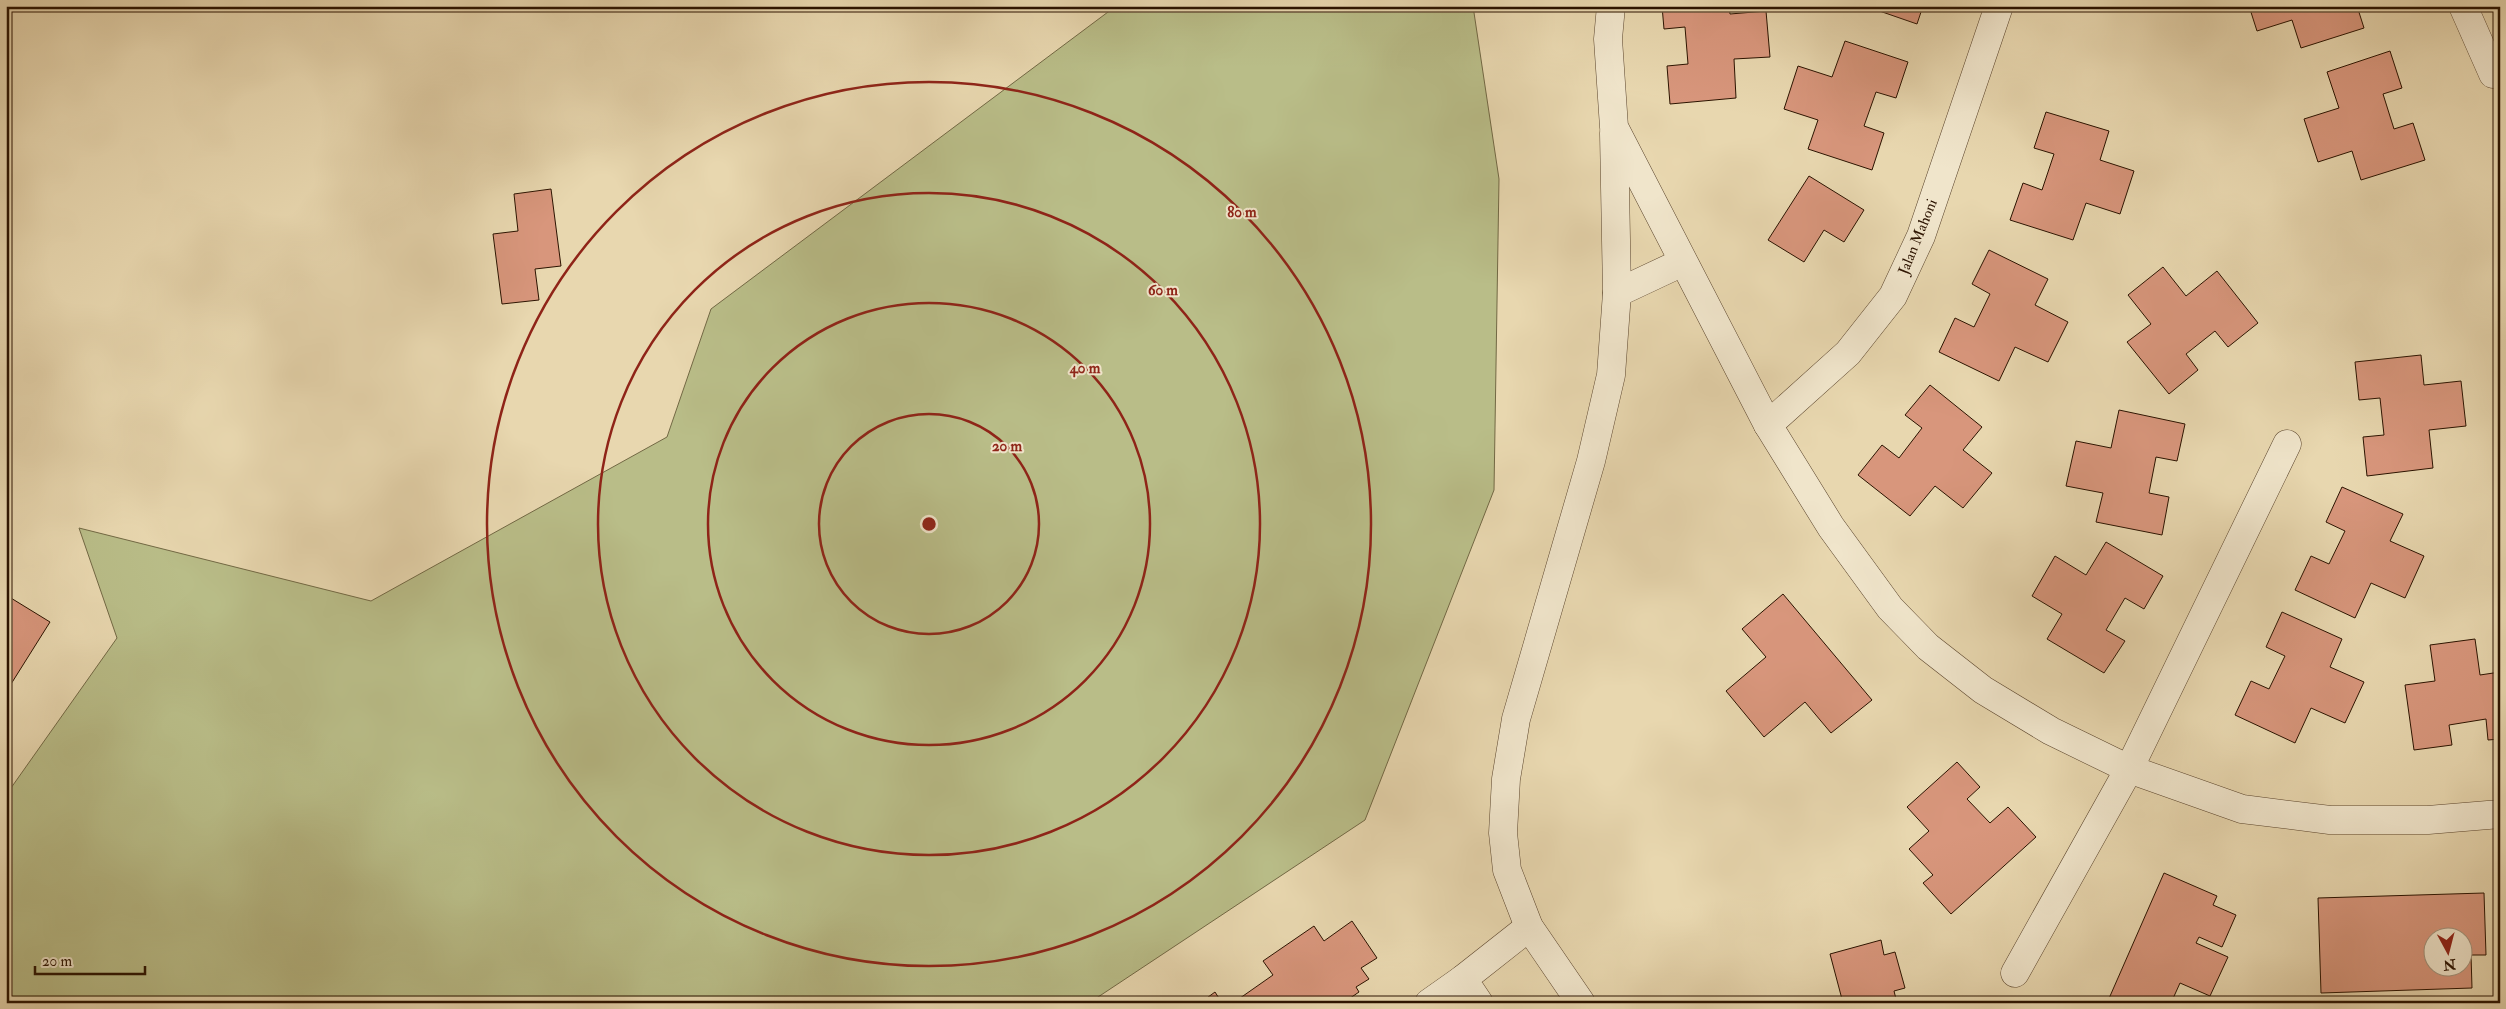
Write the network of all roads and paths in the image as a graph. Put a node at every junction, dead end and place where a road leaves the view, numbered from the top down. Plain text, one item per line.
1 (1611, 6) edge
2 (1999, 6) edge
3 (2463, 6) edge
4 (2493, 74) dead end
5 (1614, 126) junction
6 (1684, 262) junction
7 (1617, 293) junction
8 (1768, 425) junction
9 (2287, 444) dead end
10 (2129, 769) junction
11 (2500, 814) edge
12 (1529, 927) junction
13 (2015, 973) dead end
14 (1462, 979) junction
15 (1429, 1003) edge
16 (1479, 1003) edge
17 (1581, 1003) edge

1 - 5 street
2 - 8 street, Jalan Mahoni
3 - 4 street
5 - 6 street
5 - 7 street
6 - 7 street
6 - 8 street
7 - 12 street
8 - 10 street
9 - 10 street
10 - 11 street
10 - 13 street
12 - 14 street
12 - 17 street
14 - 15 street
14 - 16 street

